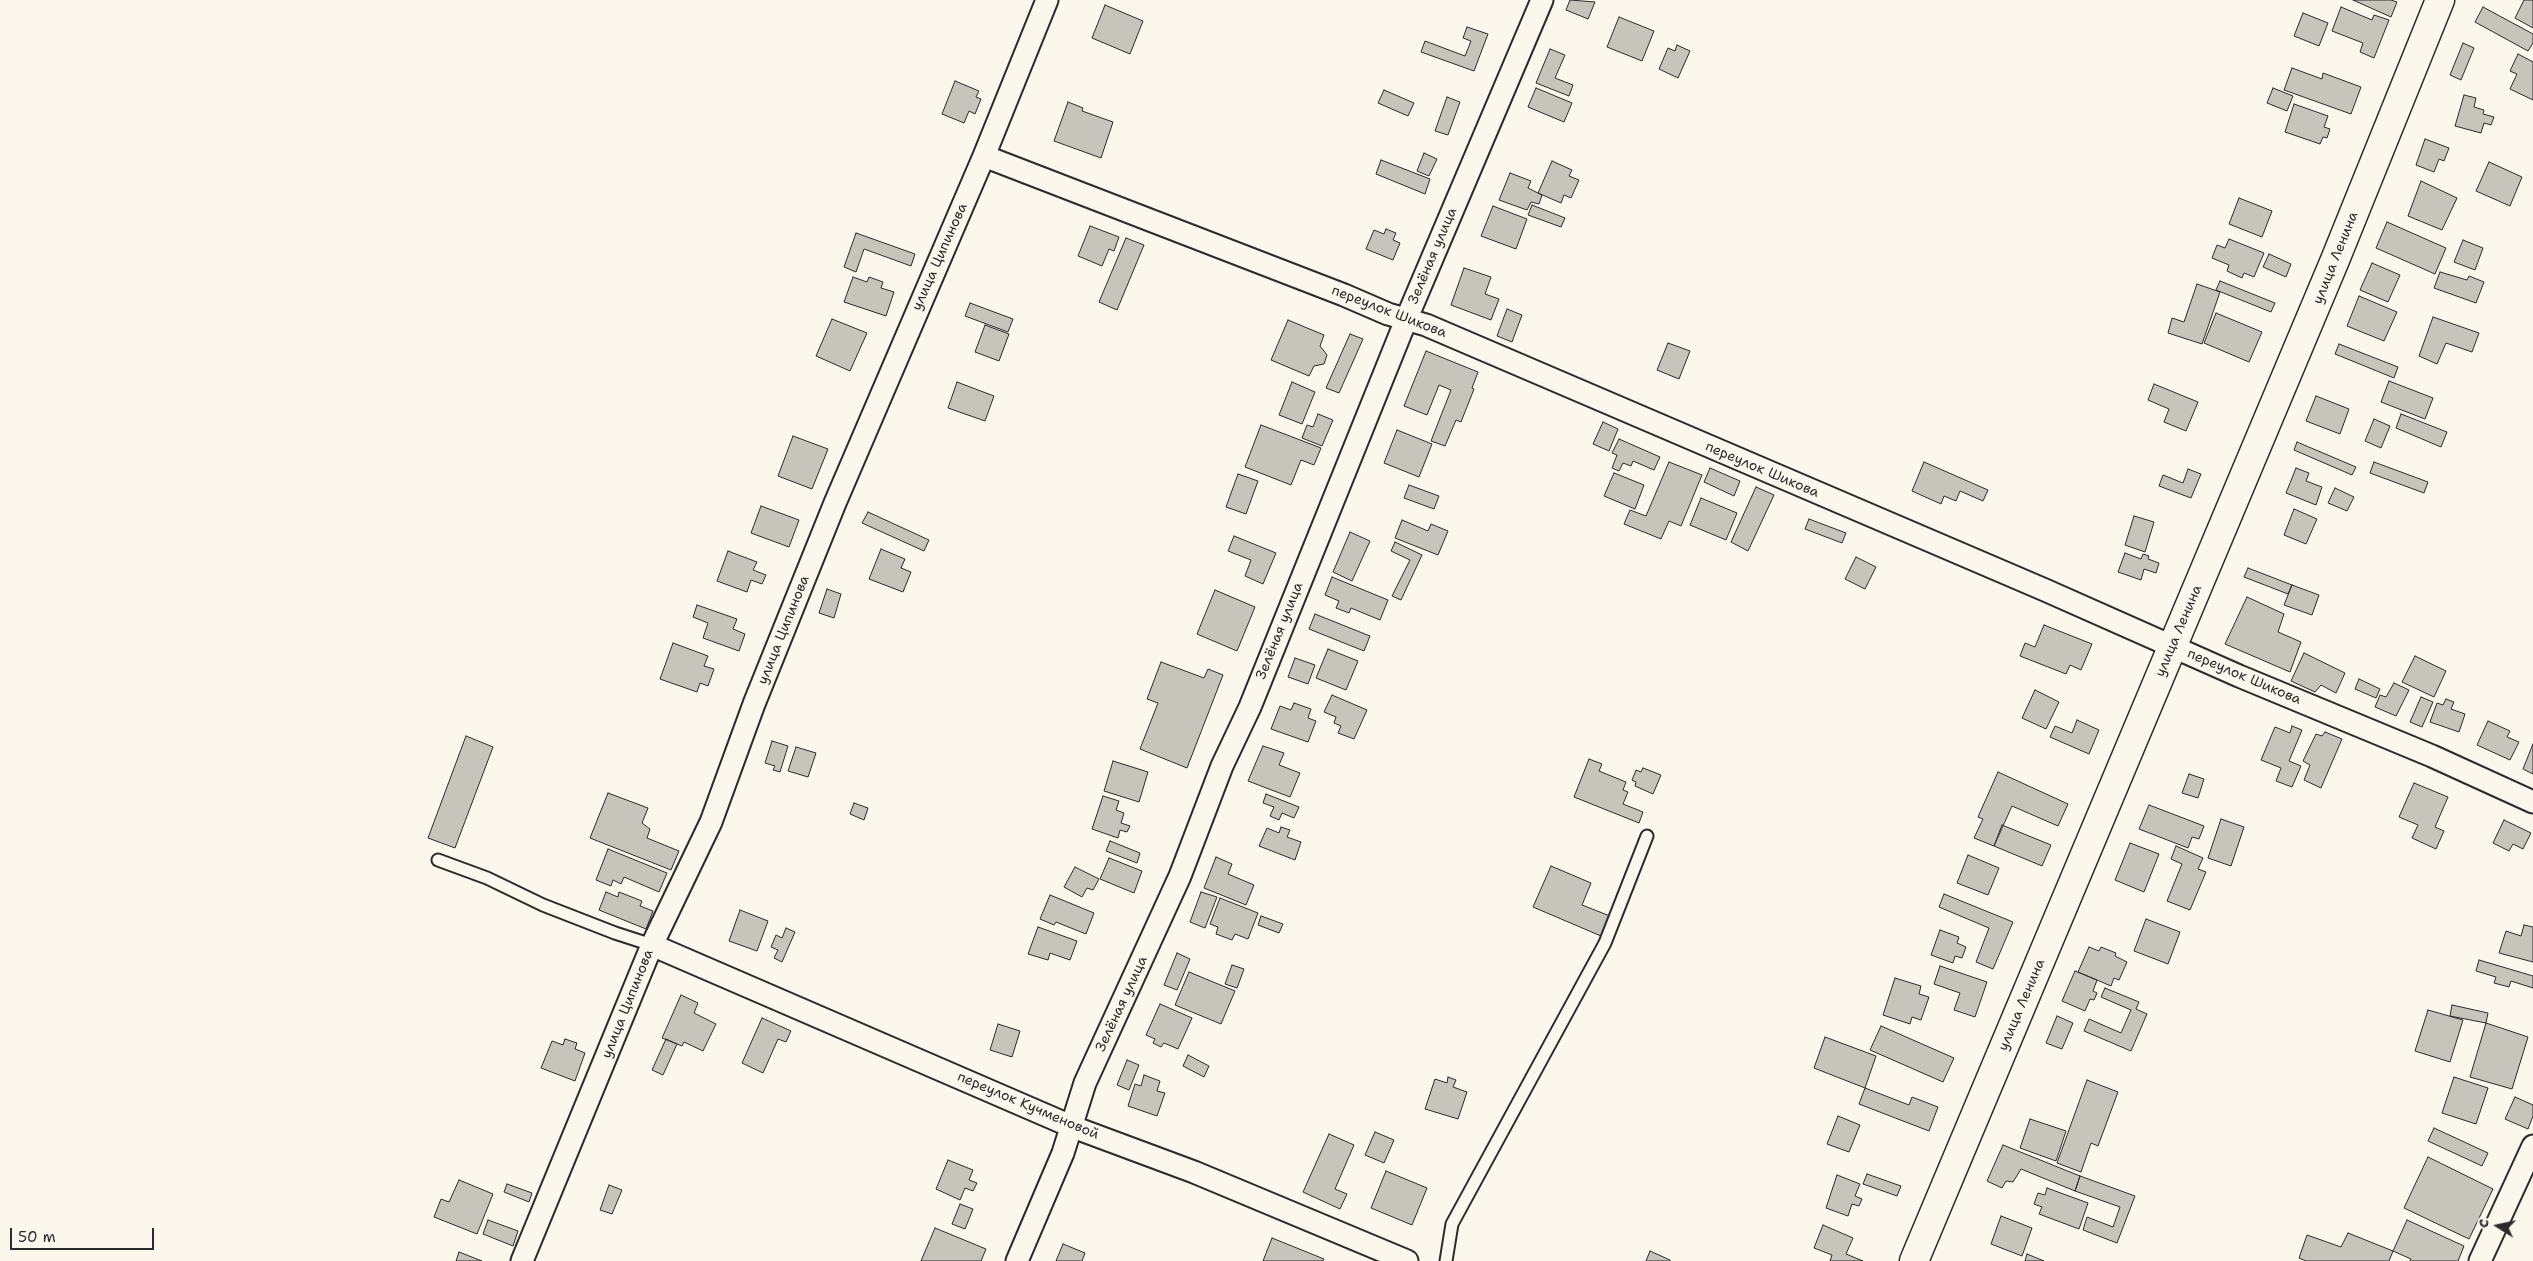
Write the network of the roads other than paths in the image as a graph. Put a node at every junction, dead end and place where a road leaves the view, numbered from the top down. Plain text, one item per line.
1 (1047, 0) edge
2 (1542, 0) edge
3 (2440, 0) edge
4 (984, 156) junction
5 (1406, 320) junction
6 (2173, 647) junction
7 (2533, 802) edge
8 (1647, 836) dead end
9 (438, 860) dead end
10 (652, 945) junction
11 (1073, 1127) junction
12 (2533, 1146) edge
13 (522, 1261) edge
14 (1017, 1261) edge
15 (1407, 1261) edge
16 (1446, 1261) edge
17 (1914, 1261) edge
18 (2480, 1261) edge

1 - 4 street, улица Ципинова
2 - 5 street, Зелёная улица
3 - 6 street, улица Ленина
4 - 5 street, переулок Шикова
4 - 10 street, улица Ципинова
5 - 6 street, переулок Шикова
5 - 11 street, Зелёная улица
6 - 7 street, переулок Шикова
6 - 17 street, улица Ленина
8 - 16 lane
9 - 10 lane
10 - 11 street, переулок Кучменовой
10 - 13 street, улица Ципинова
11 - 14 street, Зелёная улица
11 - 15 street, переулок Кучменовой
12 - 18 street

